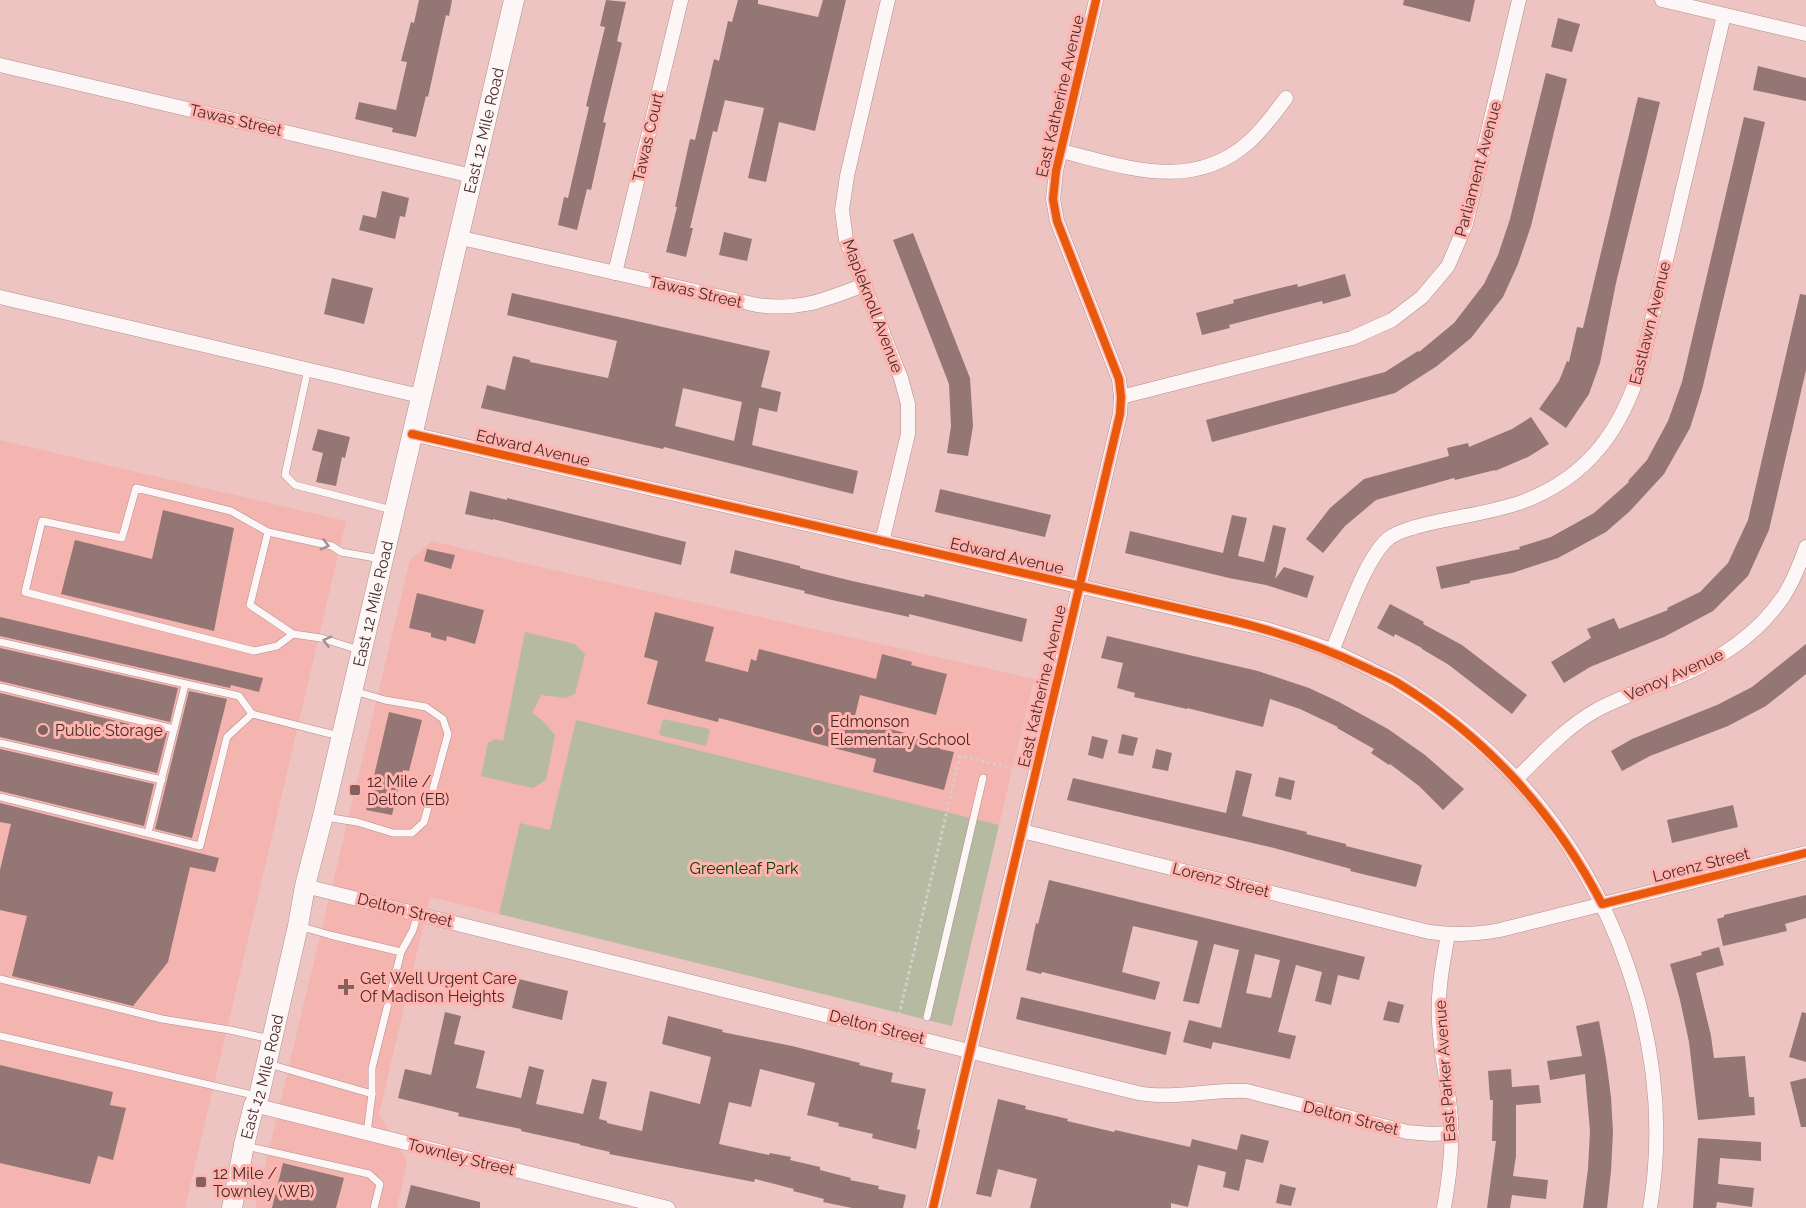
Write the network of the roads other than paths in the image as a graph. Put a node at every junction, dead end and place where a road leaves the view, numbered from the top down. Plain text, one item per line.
1 (514, 0) edge
2 (681, 0) edge
3 (888, 0) edge
4 (1096, 0) edge
5 (1519, 0) edge
6 (1662, 0) edge
7 (1724, 15) junction
8 (1806, 34) edge
9 (0, 65) edge
10 (1286, 99) dead end
11 (1060, 151) junction
12 (472, 176) junction
13 (457, 237) junction
14 (615, 273) junction
15 (864, 285) junction
16 (0, 297) edge
17 (308, 369) junction
18 (420, 396) junction
19 (1121, 397) junction
20 (412, 434) junction
21 (394, 510) junction
22 (268, 532) junction
23 (882, 542) junction
24 (1806, 548) edge
25 (382, 559) junction
26 (1079, 586) junction
27 (293, 634) junction
28 (0, 642) edge
29 (361, 650) junction
30 (1332, 651) junction
31 (185, 685) junction
32 (0, 687) edge
33 (352, 690) junction
34 (252, 714) junction
35 (174, 729) junction
36 (341, 736) junction
37 (0, 743) edge
38 (983, 778) dead end
39 (1516, 779) junction
40 (162, 780) junction
41 (0, 797) edge
42 (323, 816) junction
43 (1022, 831) junction
44 (148, 833) junction
45 (1806, 853) edge
46 (305, 886) junction
47 (1602, 903) junction
48 (417, 913) junction
49 (298, 926) junction
50 (1448, 934) junction
51 (401, 952) junction
52 (0, 979) edge
53 (927, 1017) dead end
54 (0, 1036) edge
55 (273, 1039) junction
56 (970, 1050) junction
57 (267, 1063) junction
58 (372, 1094) junction
59 (256, 1101) junction
60 (366, 1133) junction
61 (1452, 1133) junction
62 (244, 1145) junction
63 (232, 1208) edge
64 (374, 1208) edge
65 (668, 1208) edge
66 (933, 1208) edge
67 (1444, 1208) edge
68 (1650, 1208) edge

1 - 12 main road, East 12 Mile Road
2 - 14 street, Tawas Court
3 - 15 street, Mapleknoll Avenue
4 - 11 street, East Katherine Avenue
5 - 19 street, Parliament Avenue
6 - 7 street
7 - 8 street
7 - 30 street, Eastlawn Avenue
9 - 12 street, Tawas Street
10 - 11 street
11 - 19 street, East Katherine Avenue
12 - 13 main road, East 12 Mile Road
13 - 14 street, Tawas Street
13 - 18 main road, East 12 Mile Road
14 - 15 street, Tawas Street
15 - 23 street, Mapleknoll Avenue
16 - 17 street
17 - 18 street
17 - 21 lane
18 - 20 main road, East 12 Mile Road
19 - 26 street, East Katherine Avenue
20 - 21 main road, East 12 Mile Road
20 - 23 street, Edward Avenue
21 - 25 main road, East 12 Mile Road
22 -> 25 lane
22 - 27 lane
22 - 27 lane
23 - 26 street, Edward Avenue
24 - 39 street, Venoy Avenue
25 - 29 main road, East 12 Mile Road
26 - 30 street, Edward Avenue
26 - 43 street, East Katherine Avenue
29 -> 27 lane
28 - 31 lane
29 - 33 main road, East 12 Mile Road
30 - 39 street, Edward Avenue
31 - 34 lane
31 - 35 lane
32 - 35 lane
33 - 36 main road, East 12 Mile Road
33 - 42 lane
34 - 36 lane
34 - 44 lane
35 - 40 lane
36 - 42 main road, East 12 Mile Road
37 - 40 lane
38 - 53 lane
39 - 47 street, Edward Avenue
40 - 44 lane
41 - 44 lane
42 - 46 main road, East 12 Mile Road
43 - 50 street, Lorenz Street
43 - 56 street, East Katherine Avenue
45 - 47 street, Lorenz Street
46 - 48 street, Delton Street
46 - 49 main road, East 12 Mile Road
47 - 50 street, Lorenz Street
47 - 68 street, Edward Avenue
48 - 51 lane
48 - 56 street, Delton Street
49 - 51 lane
49 - 55 main road, East 12 Mile Road
50 - 61 street, East Parker Avenue
51 - 58 lane
52 - 55 lane
54 - 59 lane
55 - 57 main road, East 12 Mile Road
56 - 61 street, Delton Street
56 - 66 street, East Katherine Avenue
57 - 58 lane
57 - 59 main road, East 12 Mile Road
58 - 60 lane
59 - 60 street, Townley Street
59 - 62 main road, East 12 Mile Road
60 - 65 street, Townley Street
61 - 67 street, East Parker Avenue
62 - 63 main road, East 12 Mile Road
62 - 64 lane

